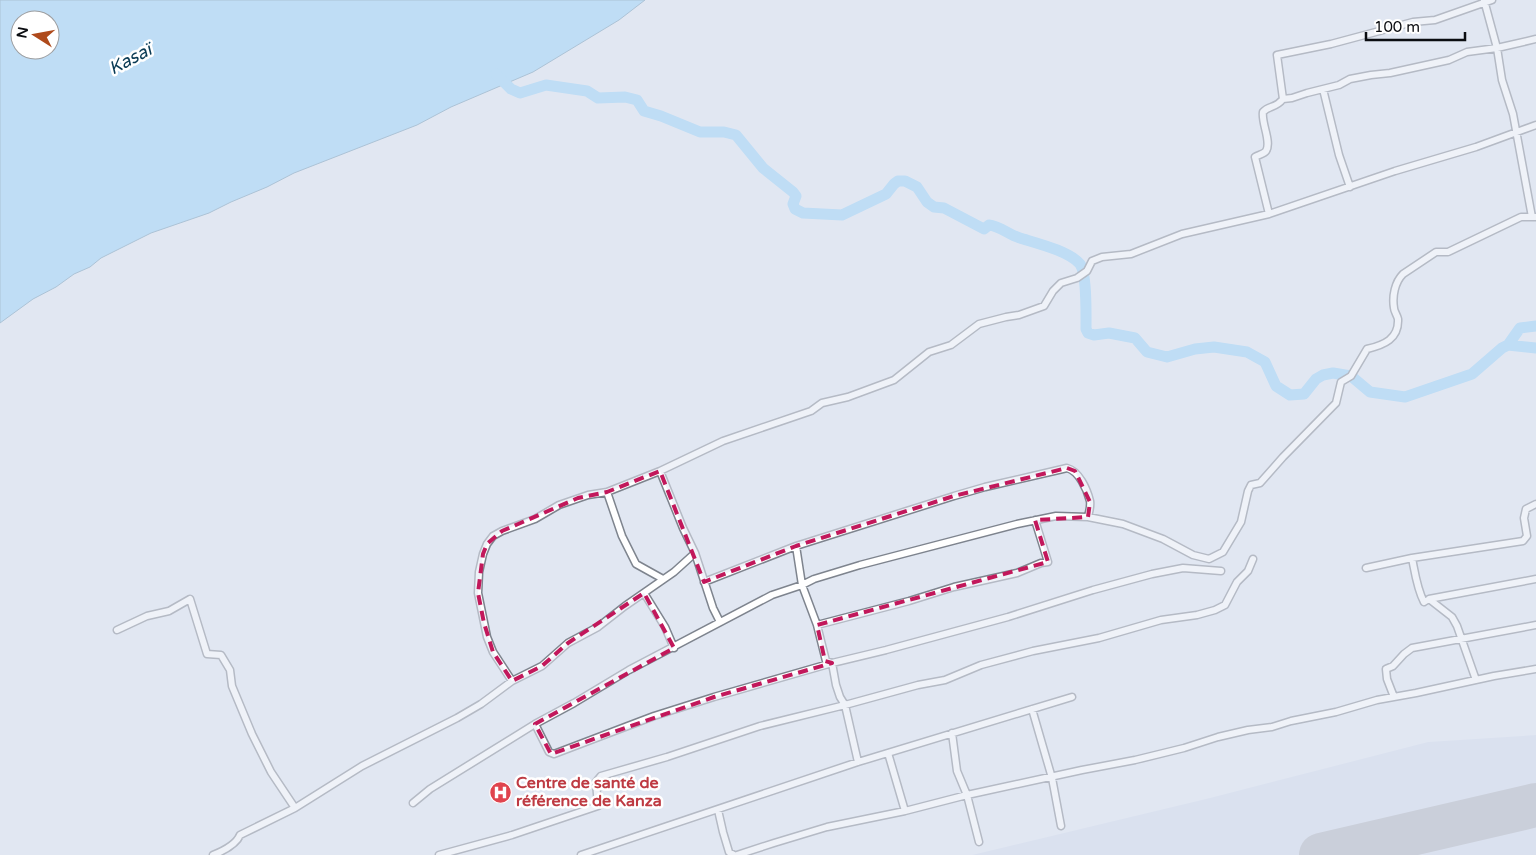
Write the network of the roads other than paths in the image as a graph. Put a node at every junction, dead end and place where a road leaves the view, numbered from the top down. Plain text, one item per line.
1 (1487, 1) edge
2 (1536, 39) edge
3 (1497, 48) junction
4 (1323, 89) junction
5 (1282, 99) junction
6 (1536, 125) edge
7 (1517, 133) junction
8 (1350, 187) junction
9 (1269, 214) junction
10 (1534, 217) edge
11 (660, 471) junction
12 (607, 492) junction
13 (1536, 504) edge
14 (1088, 517) junction
15 (1035, 520) junction
16 (796, 546) junction
17 (695, 553) junction
18 (1412, 558) junction
19 (1253, 559) dead end
20 (1366, 568) dead end
21 (1221, 571) dead end
22 (663, 579) junction
23 (1536, 579) edge
24 (704, 582) junction
25 (802, 586) junction
26 (644, 593) junction
27 (1429, 599) junction
28 (720, 622) junction
29 (817, 625) junction
30 (1536, 625) edge
31 (118, 630) dead end
32 (1463, 639) junction
33 (674, 648) junction
34 (832, 663) junction
35 (1536, 670) edge
36 (1476, 680) junction
37 (512, 681) junction
38 (1072, 697) dead end
39 (1394, 697) junction
40 (845, 705) junction
41 (1032, 709) junction
42 (535, 724) junction
43 (952, 734) junction
44 (888, 753) junction
45 (858, 762) junction
46 (1052, 778) junction
47 (967, 796) junction
48 (414, 803) dead end
49 (295, 808) junction
50 (718, 810) junction
51 (906, 811) junction
52 (1060, 826) dead end
53 (979, 842) dead end
54 (213, 855) edge
55 (439, 855) edge
56 (581, 855) edge
57 (736, 855) edge

1 - 3 street
1 - 5 street
2 - 3 street
3 - 4 street
3 - 7 street
4 - 5 street
4 - 8 street
5 - 9 street
6 - 7 street
7 - 8 street
7 - 10 street
8 - 9 street
9 - 11 street
10 - 14 street
11 - 12 street
11 - 17 street
12 - 22 street
12 - 37 street
13 - 18 street
14 - 15 street
14 - 16 street
15 - 25 street
15 - 29 street
16 - 24 street
16 - 25 street
17 - 22 street
17 - 24 street
18 - 20 street
18 - 27 street
19 - 40 street
21 - 34 street
22 - 26 street
23 - 27 street
24 - 28 street
25 - 28 street
25 - 29 street
26 - 33 street
26 - 37 street
27 - 32 street
28 - 33 street
29 - 34 street
30 - 32 street
31 - 49 street
32 - 36 street
32 - 39 street
33 - 42 street
34 - 40 street
34 - 42 street
35 - 36 street
36 - 39 street
37 - 49 street
38 - 41 street
39 - 46 street
40 - 45 street
40 - 55 street
41 - 43 street
41 - 46 street
42 - 48 street
43 - 44 street
43 - 47 street
44 - 45 street
44 - 51 street
45 - 50 street
46 - 47 street
46 - 52 street
47 - 51 street
47 - 53 street
49 - 54 street
50 - 56 street
50 - 57 street
51 - 57 street

